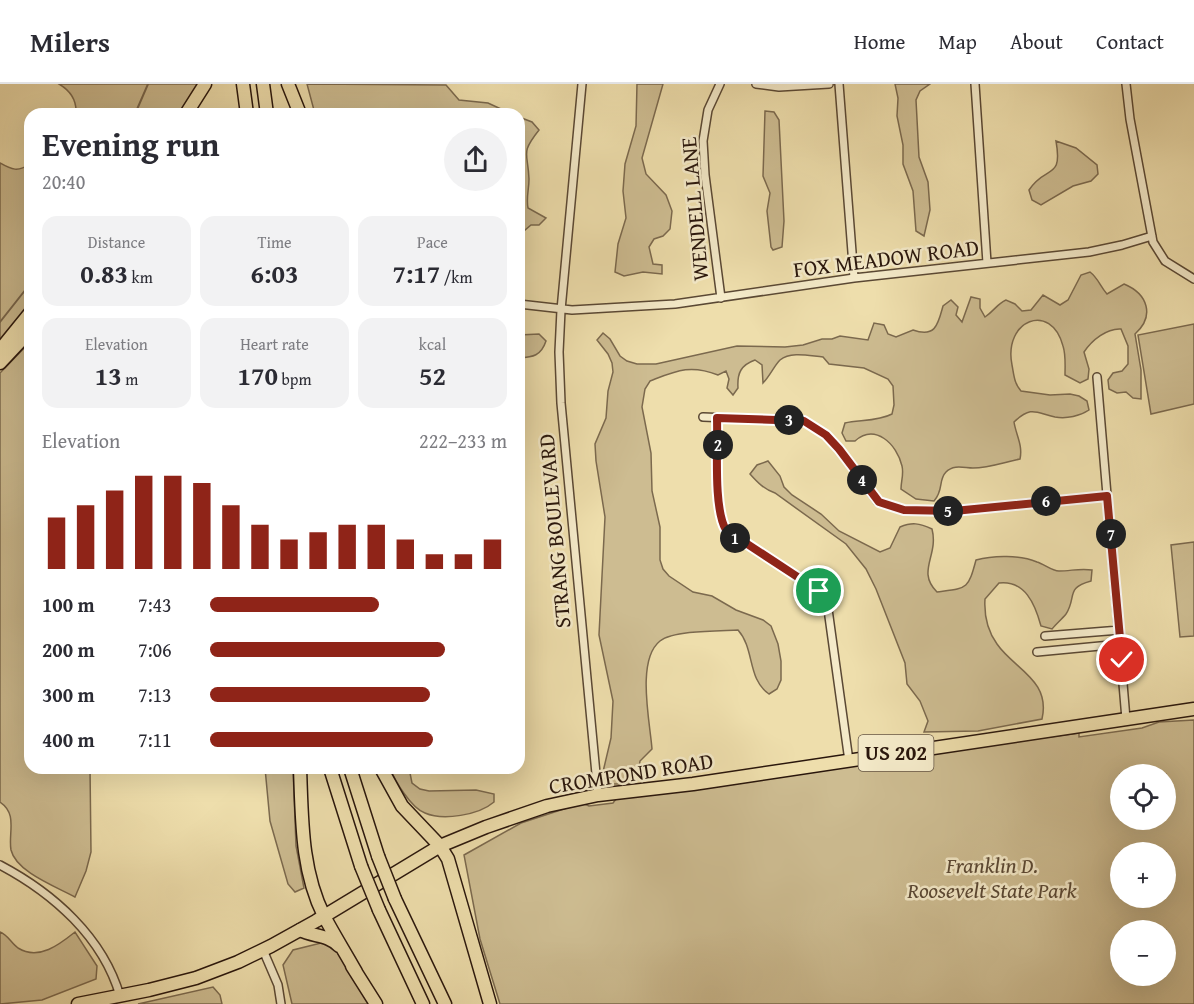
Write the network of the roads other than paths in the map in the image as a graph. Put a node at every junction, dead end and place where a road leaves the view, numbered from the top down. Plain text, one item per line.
1 (205, 84) edge
2 (243, 84) edge
3 (263, 84) edge
4 (288, 84) edge
5 (582, 84) edge
6 (720, 84) edge
7 (756, 84) edge
8 (829, 84) edge
9 (839, 84) edge
10 (975, 84) edge
11 (1126, 84) edge
12 (190, 108) edge
13 (246, 108) edge
14 (266, 108) edge
15 (298, 108) edge
16 (1152, 236) junction
17 (987, 263) junction
18 (854, 278) junction
19 (1194, 279) edge
20 (721, 298) junction
21 (525, 305) edge
22 (561, 310) junction
23 (24, 320) edge
24 (24, 338) edge
25 (0, 350) edge
26 (0, 363) edge
27 (1097, 377) dead end
28 (704, 417) dead end
29 (717, 418) junction
30 (1107, 496) junction
31 (1120, 630) junction
32 (1045, 636) dead end
33 (1121, 644) junction
34 (1037, 652) dead end
35 (1194, 709) edge
36 (1126, 719) junction
37 (849, 761) junction
38 (300, 774) edge
39 (332, 774) edge
40 (353, 774) edge
41 (384, 774) edge
42 (598, 795) junction
43 (440, 846) junction
44 (0, 865) edge
45 (324, 916) junction
46 (300, 930) junction
47 (263, 950) junction
48 (357, 972) junction
49 (120, 996) junction
50 (78, 1004) edge
51 (281, 1004) edge
52 (376, 1004) edge
53 (423, 1004) edge
54 (445, 1004) edge
55 (490, 1004) edge

1 - 12 highway
2 - 13 highway
3 - 14 highway
4 - 15 highway
5 - 22 street, STRANG BOULEVARD
6 - 20 street, WENDELL LANE
7 - 8 street
9 - 18 street
10 - 17 street
11 - 16 street
16 - 17 street, FOX MEADOW ROAD
16 - 19 street
17 - 18 street, FOX MEADOW ROAD
18 - 20 street, FOX MEADOW ROAD
20 - 22 street, FOX MEADOW ROAD
21 - 22 street, FOX MEADOW ROAD
22 - 42 street, STRANG BOULEVARD
23 - 25 highway
24 - 26 highway
27 - 30 street
28 - 29 street
29 - 30 street
29 - 37 street
30 - 31 street
31 - 32 street
31 - 33 street
33 - 34 street
33 - 36 street
35 - 36 highway, CROMPOND ROAD / US 202
36 - 37 highway, CROMPOND ROAD / US 202
37 - 42 highway, CROMPOND ROAD / US 202
38 - 45 highway
39 - 53 highway, bridge
40 - 54 highway, bridge
41 - 43 highway
42 - 43 highway, CROMPOND ROAD / US 202
43 - 45 highway, CROMPOND ROAD / US 202
43 - 55 highway
44 - 49 street
45 - 46 highway, CROMPOND ROAD / US 202
45 - 48 highway
46 - 47 highway, CROMPOND ROAD / US 202
46 - 48 highway
47 - 49 highway, CROMPOND ROAD / US 202
47 - 51 street
48 - 52 highway
49 - 50 highway, CROMPOND ROAD / US 202

